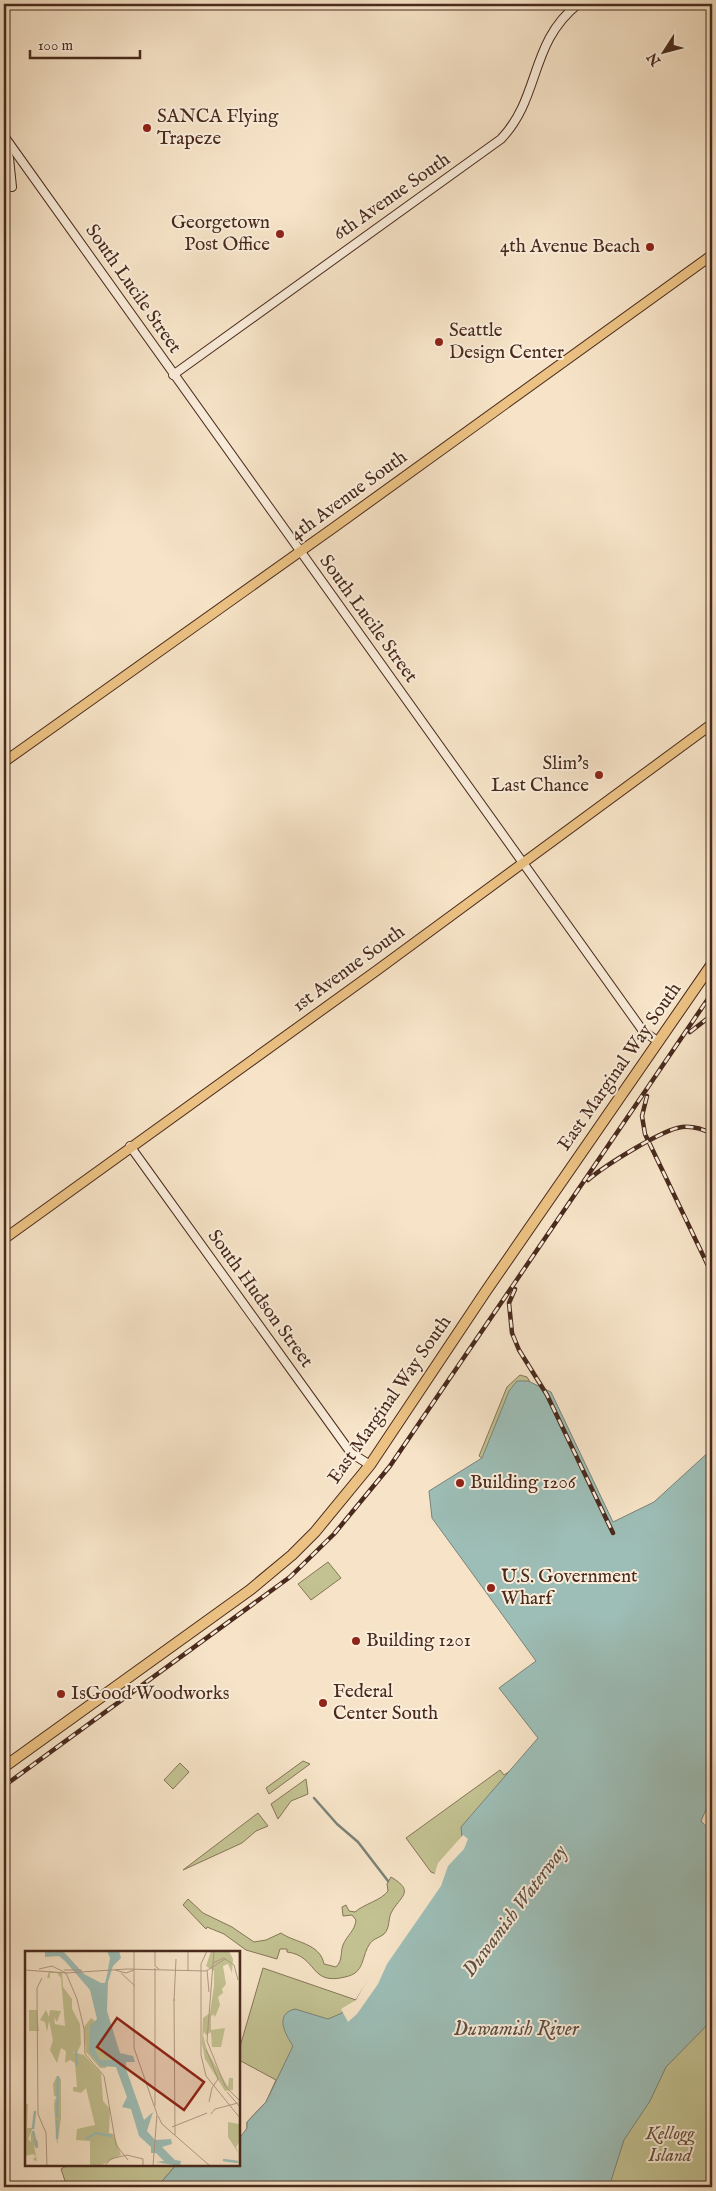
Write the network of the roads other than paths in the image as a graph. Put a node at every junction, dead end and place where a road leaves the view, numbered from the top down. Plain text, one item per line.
1 (578, 4) edge
2 (4, 136) edge
3 (4, 142) edge
4 (12, 187) dead end
5 (712, 255) edge
6 (173, 375) junction
7 (300, 552) junction
8 (712, 724) edge
9 (4, 762) edge
10 (524, 863) junction
11 (712, 964) edge
12 (659, 1042) junction
13 (130, 1146) junction
14 (4, 1239) edge
15 (370, 1465) junction
16 (4, 1767) edge

1 - 6 street, 6th Avenue South
2 - 6 street, South Lucile Street
3 - 4 street
5 - 7 main road, 4th Avenue South
6 - 7 street, South Lucile Street
7 - 9 main road, 4th Avenue South
7 - 10 street, South Lucile Street
8 - 10 main road, 1st Avenue South
10 - 12 street, South Lucile Street
10 - 13 main road, 1st Avenue South
11 - 12 highway, East Marginal Way South
12 - 15 highway, East Marginal Way South
13 - 14 main road, 1st Avenue South
13 - 15 street, South Hudson Street
15 - 16 highway, East Marginal Way South

